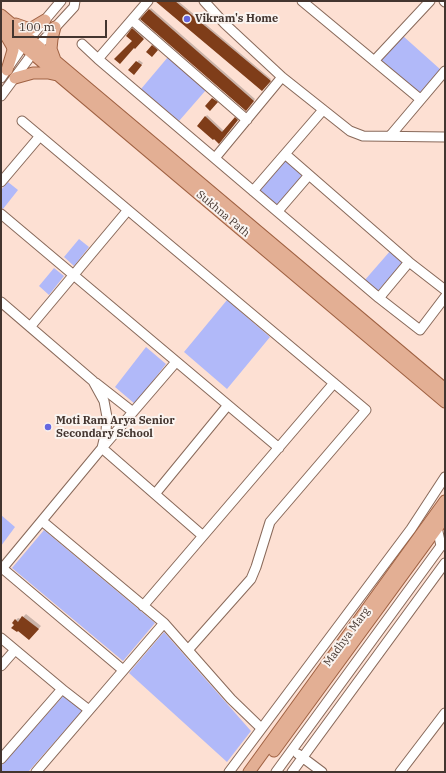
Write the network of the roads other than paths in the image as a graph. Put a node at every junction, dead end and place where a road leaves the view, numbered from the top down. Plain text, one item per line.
1 (61, 1) edge
2 (75, 1) edge
3 (148, 1) edge
4 (204, 1) edge
5 (302, 1) edge
6 (430, 1) edge
7 (45, 20) junction
8 (132, 20) junction
9 (2, 23) edge
10 (55, 27) junction
11 (26, 42) junction
12 (82, 44) dead end
13 (35, 50) junction
14 (98, 59) junction
15 (55, 60) junction
16 (374, 61) junction
17 (445, 71) edge
18 (8, 75) edge
19 (58, 75) junction
20 (282, 77) junction
21 (1, 96) edge
22 (420, 99) junction
23 (323, 110) junction
24 (247, 120) junction
25 (22, 121) dead end
26 (40, 136) junction
27 (390, 136) junction
28 (445, 137) edge
29 (285, 154) junction
30 (215, 158) junction
31 (309, 175) junction
32 (1, 182) edge
33 (254, 191) junction
34 (128, 210) junction
35 (278, 211) junction
36 (1, 214) edge
37 (409, 262) junction
38 (73, 275) junction
39 (445, 290) edge
40 (445, 297) edge
41 (380, 298) junction
42 (1, 302) edge
43 (30, 327) junction
44 (176, 362) junction
45 (93, 381) junction
46 (334, 383) junction
47 (444, 396) edge
48 (228, 405) junction
49 (445, 410) edge
50 (133, 412) junction
51 (102, 448) junction
52 (279, 448) junction
53 (445, 476) edge
54 (155, 494) junction
55 (445, 501) edge
56 (445, 517) edge
57 (42, 521) junction
58 (433, 525) junction
59 (411, 529) junction
60 (203, 536) junction
61 (441, 546) junction
62 (445, 559) edge
63 (445, 563) edge
64 (2, 569) edge
65 (144, 606) junction
66 (164, 623) junction
67 (1, 638) edge
68 (15, 650) junction
69 (188, 650) junction
70 (1, 666) edge
71 (123, 670) junction
72 (62, 689) junction
73 (89, 710) junction
74 (445, 713) edge
75 (261, 728) junction
76 (292, 750) junction
77 (303, 757) junction
78 (1, 759) edge
79 (36, 772) edge
80 (229, 772) edge
81 (249, 772) edge
82 (258, 772) edge
83 (276, 772) edge
84 (292, 772) edge
85 (322, 772) edge
86 (400, 772) edge

1 - 7 street
2 - 10 street
3 - 8 street
4 - 20 street
5 - 16 street
6 - 16 street
7 - 9 main road
7 - 11 street
8 - 14 street
8 - 24 street
9 - 11 main road, Sukhna Path
9 - 18 main road
10 - 13 street
10 - 15 main road
11 - 13 main road, Sukhna Path
11 - 18 street
12 - 14 street
13 - 15 main road, Sukhna Path
13 - 18 street
13 - 19 main road, Sukhna Path
14 - 30 street
15 - 47 main road, Sukhna Path
16 - 22 street
17 - 22 street
18 - 19 main road
18 - 21 street
19 - 47 main road, Sukhna Path
20 - 23 street
20 - 24 street
22 - 27 street
23 - 27 street
23 - 29 street
24 - 30 street
25 - 26 street
26 - 32 street
26 - 34 street
27 - 28 street
29 - 31 street
29 - 33 street
30 - 33 street
31 - 35 street
31 - 37 street
33 - 35 street
34 - 38 street
34 - 46 street
35 - 41 street
36 - 38 street
37 - 39 street
37 - 41 street
38 - 43 street
38 - 44 street
40 - 41 street
42 - 43 street
43 - 45 street
44 - 48 street
44 - 50 street
45 - 50 street
45 - 51 street
46 - 52 street
46 - 69 street
47 - 49 main road
48 - 52 street
48 - 54 street
50 - 51 street
51 - 54 street
51 - 57 street
52 - 60 street
53 - 59 street
54 - 60 street
55 - 58 main road, Madhya Marg
56 - 58 main road, Madhya Marg
57 - 64 street
57 - 65 street
58 - 59 street
58 - 61 street
58 - 81 main road, Madhya Marg
58 - 82 main road, Madhya Marg
59 - 75 street
60 - 65 street
61 - 62 street
61 - 76 street
63 - 77 street
64 - 71 street
65 - 66 street
66 - 69 street
66 - 71 street
67 - 68 street
68 - 70 street
68 - 72 street
69 - 75 street
71 - 73 street
72 - 73 street
72 - 78 street
73 - 79 street
74 - 86 street
75 - 80 street
76 - 77 street
76 - 83 street
77 - 84 street
77 - 85 street

